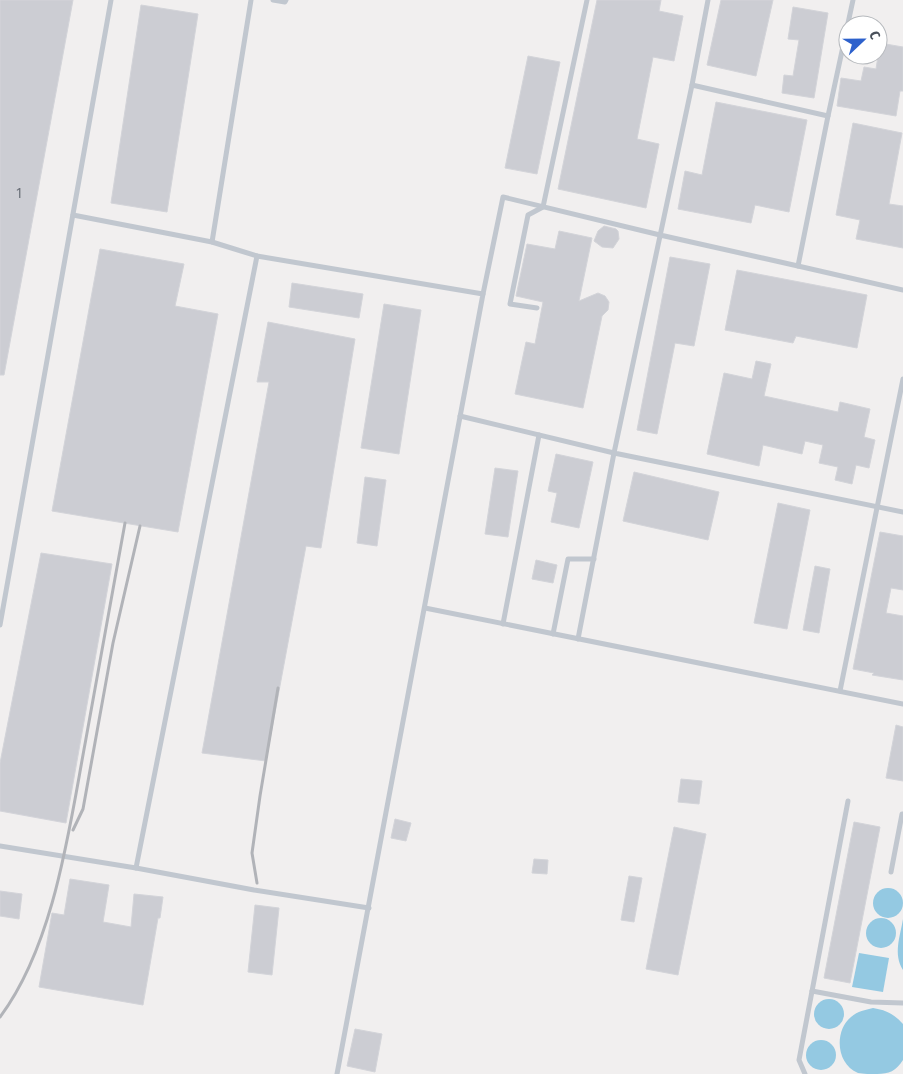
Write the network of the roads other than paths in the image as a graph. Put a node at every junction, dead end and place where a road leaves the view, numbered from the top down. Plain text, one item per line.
1 (111, 0) edge
2 (251, 0) edge
3 (272, 0) edge
4 (286, 0) edge
5 (587, 0) edge
6 (708, 0) edge
7 (853, 0) edge
8 (692, 85) junction
9 (828, 116) junction
10 (543, 207) junction
11 (73, 215) junction
12 (660, 235) junction
13 (212, 242) junction
14 (257, 256) junction
15 (798, 266) junction
16 (903, 290) edge
17 (483, 294) junction
18 (537, 308) dead end
19 (903, 379) edge
20 (460, 416) junction
21 (539, 435) junction
22 (614, 453) junction
23 (877, 506) junction
24 (903, 511) edge
25 (594, 559) junction
26 (425, 608) junction
27 (502, 624) junction
28 (0, 625) edge
29 (553, 634) junction
30 (578, 639) junction
31 (840, 691) junction
32 (903, 704) edge
33 (848, 801) dead end
34 (903, 814) edge
35 (0, 846) edge
36 (136, 868) junction
37 (891, 872) dead end
38 (369, 908) junction
39 (812, 991) junction
40 (903, 1003) edge
41 (337, 1074) edge
42 (805, 1074) edge

1 - 11 lane
2 - 13 lane
3 - 4 lane
5 - 10 lane
6 - 8 lane
7 - 9 lane
8 - 9 lane
8 - 12 lane
9 - 15 lane
10 - 12 lane
10 - 17 lane
10 - 18 lane
11 - 13 lane
11 - 28 lane
12 - 15 lane
12 - 22 lane
13 - 14 lane
14 - 17 lane
14 - 36 lane
15 - 16 lane
17 - 20 lane
19 - 23 lane
20 - 21 lane
20 - 26 lane
21 - 22 lane
21 - 27 lane
22 - 23 lane
22 - 25 lane
23 - 24 lane
23 - 31 lane
25 - 29 lane
25 - 30 lane
26 - 27 lane
26 - 38 lane
27 - 29 lane
29 - 30 lane
30 - 31 lane
31 - 32 lane
33 - 39 lane
34 - 37 lane
35 - 36 lane
36 - 38 lane
38 - 41 lane
39 - 40 lane
39 - 42 lane

